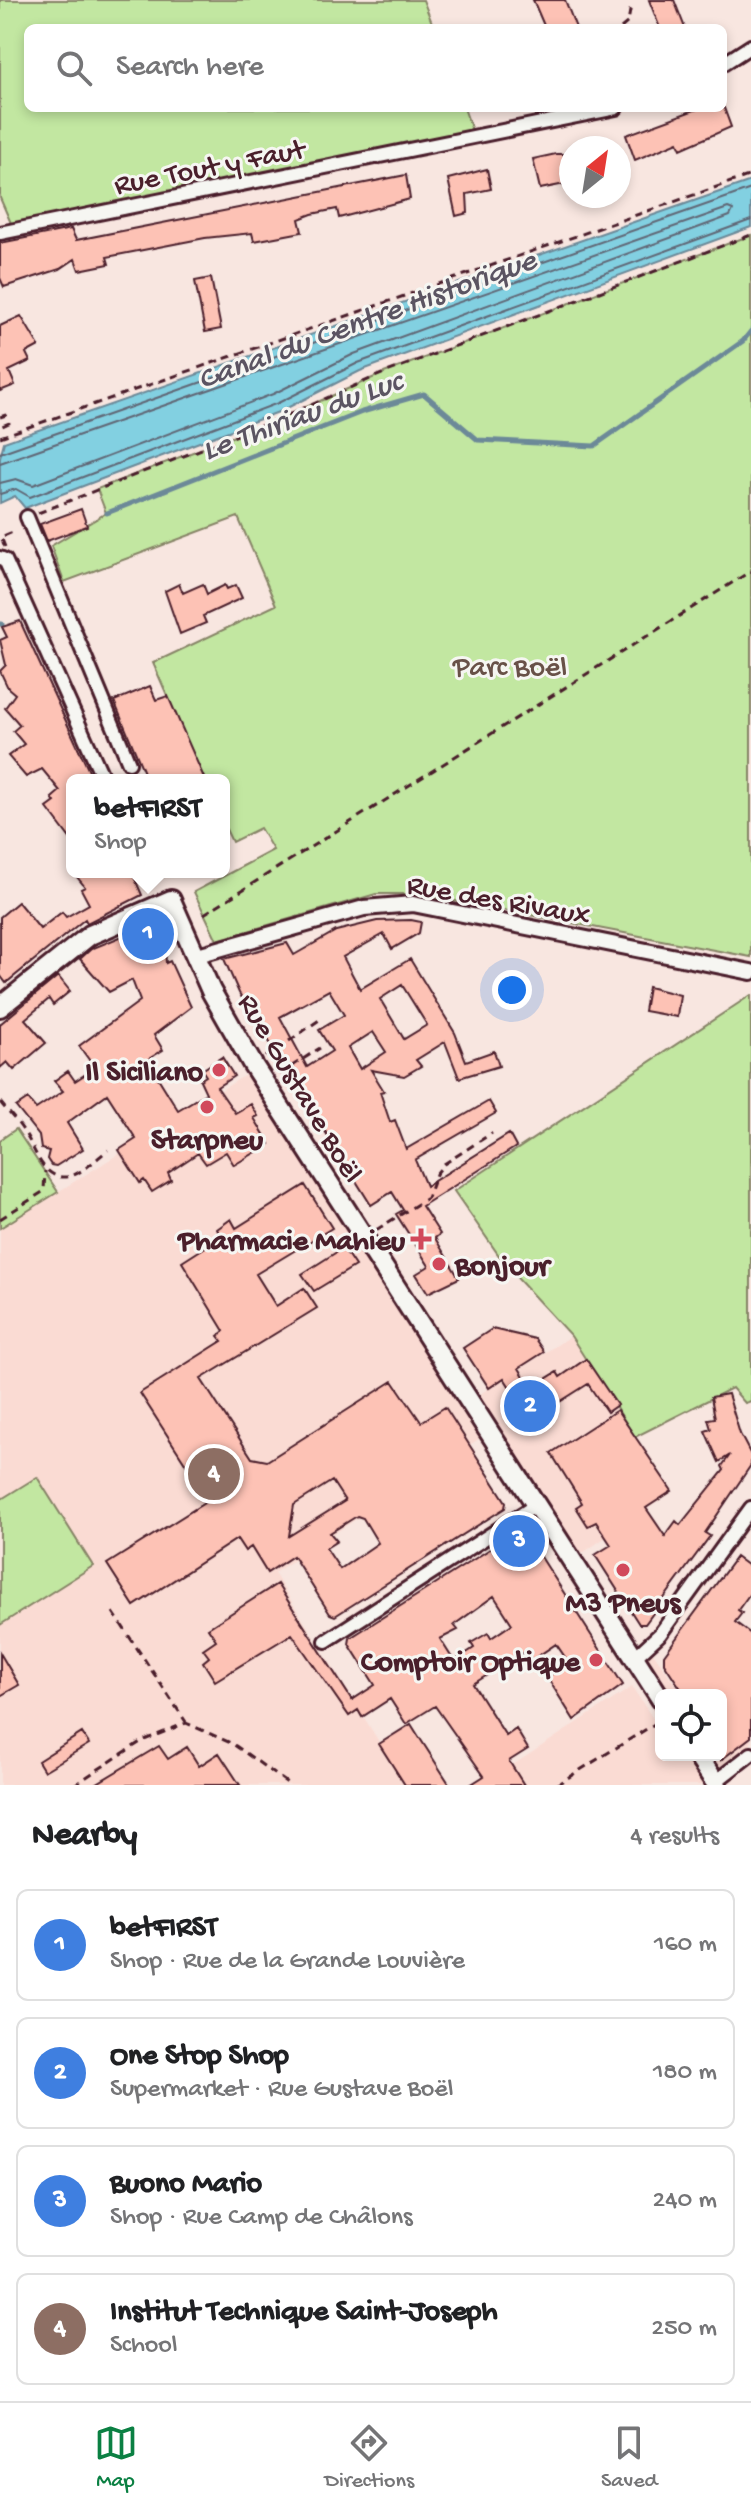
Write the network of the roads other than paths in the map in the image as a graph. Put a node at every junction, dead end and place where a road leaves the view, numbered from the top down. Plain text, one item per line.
1 (751, 46) edge
2 (727, 61) edge
3 (600, 112) edge
4 (0, 233) edge
5 (27, 517) road end
6 (0, 558) edge
7 (129, 763) dead end
8 (101, 774) edge
9 (194, 956) junction
10 (751, 972) edge
11 (0, 1007) edge
12 (536, 1505) junction
13 (751, 1508) edge
14 (326, 1641) dead end
15 (634, 1658) junction
16 (655, 1690) edge
17 (751, 1754) edge
18 (701, 1761) edge
19 (716, 1784) edge

1 - 2 street
3 - 4 street, Rue Tout y Faut
5 - 7 street
6 - 8 street
9 - 10 street, Rue des Rivaux
9 - 11 main road, Rue Gustave Boël
9 - 12 main road, Rue Gustave Boël
12 - 14 street
12 - 15 main road, Rue Gustave Boël
13 - 15 street
15 - 16 main road, Rue Gustave Boël
17 - 19 street
18 - 19 main road

